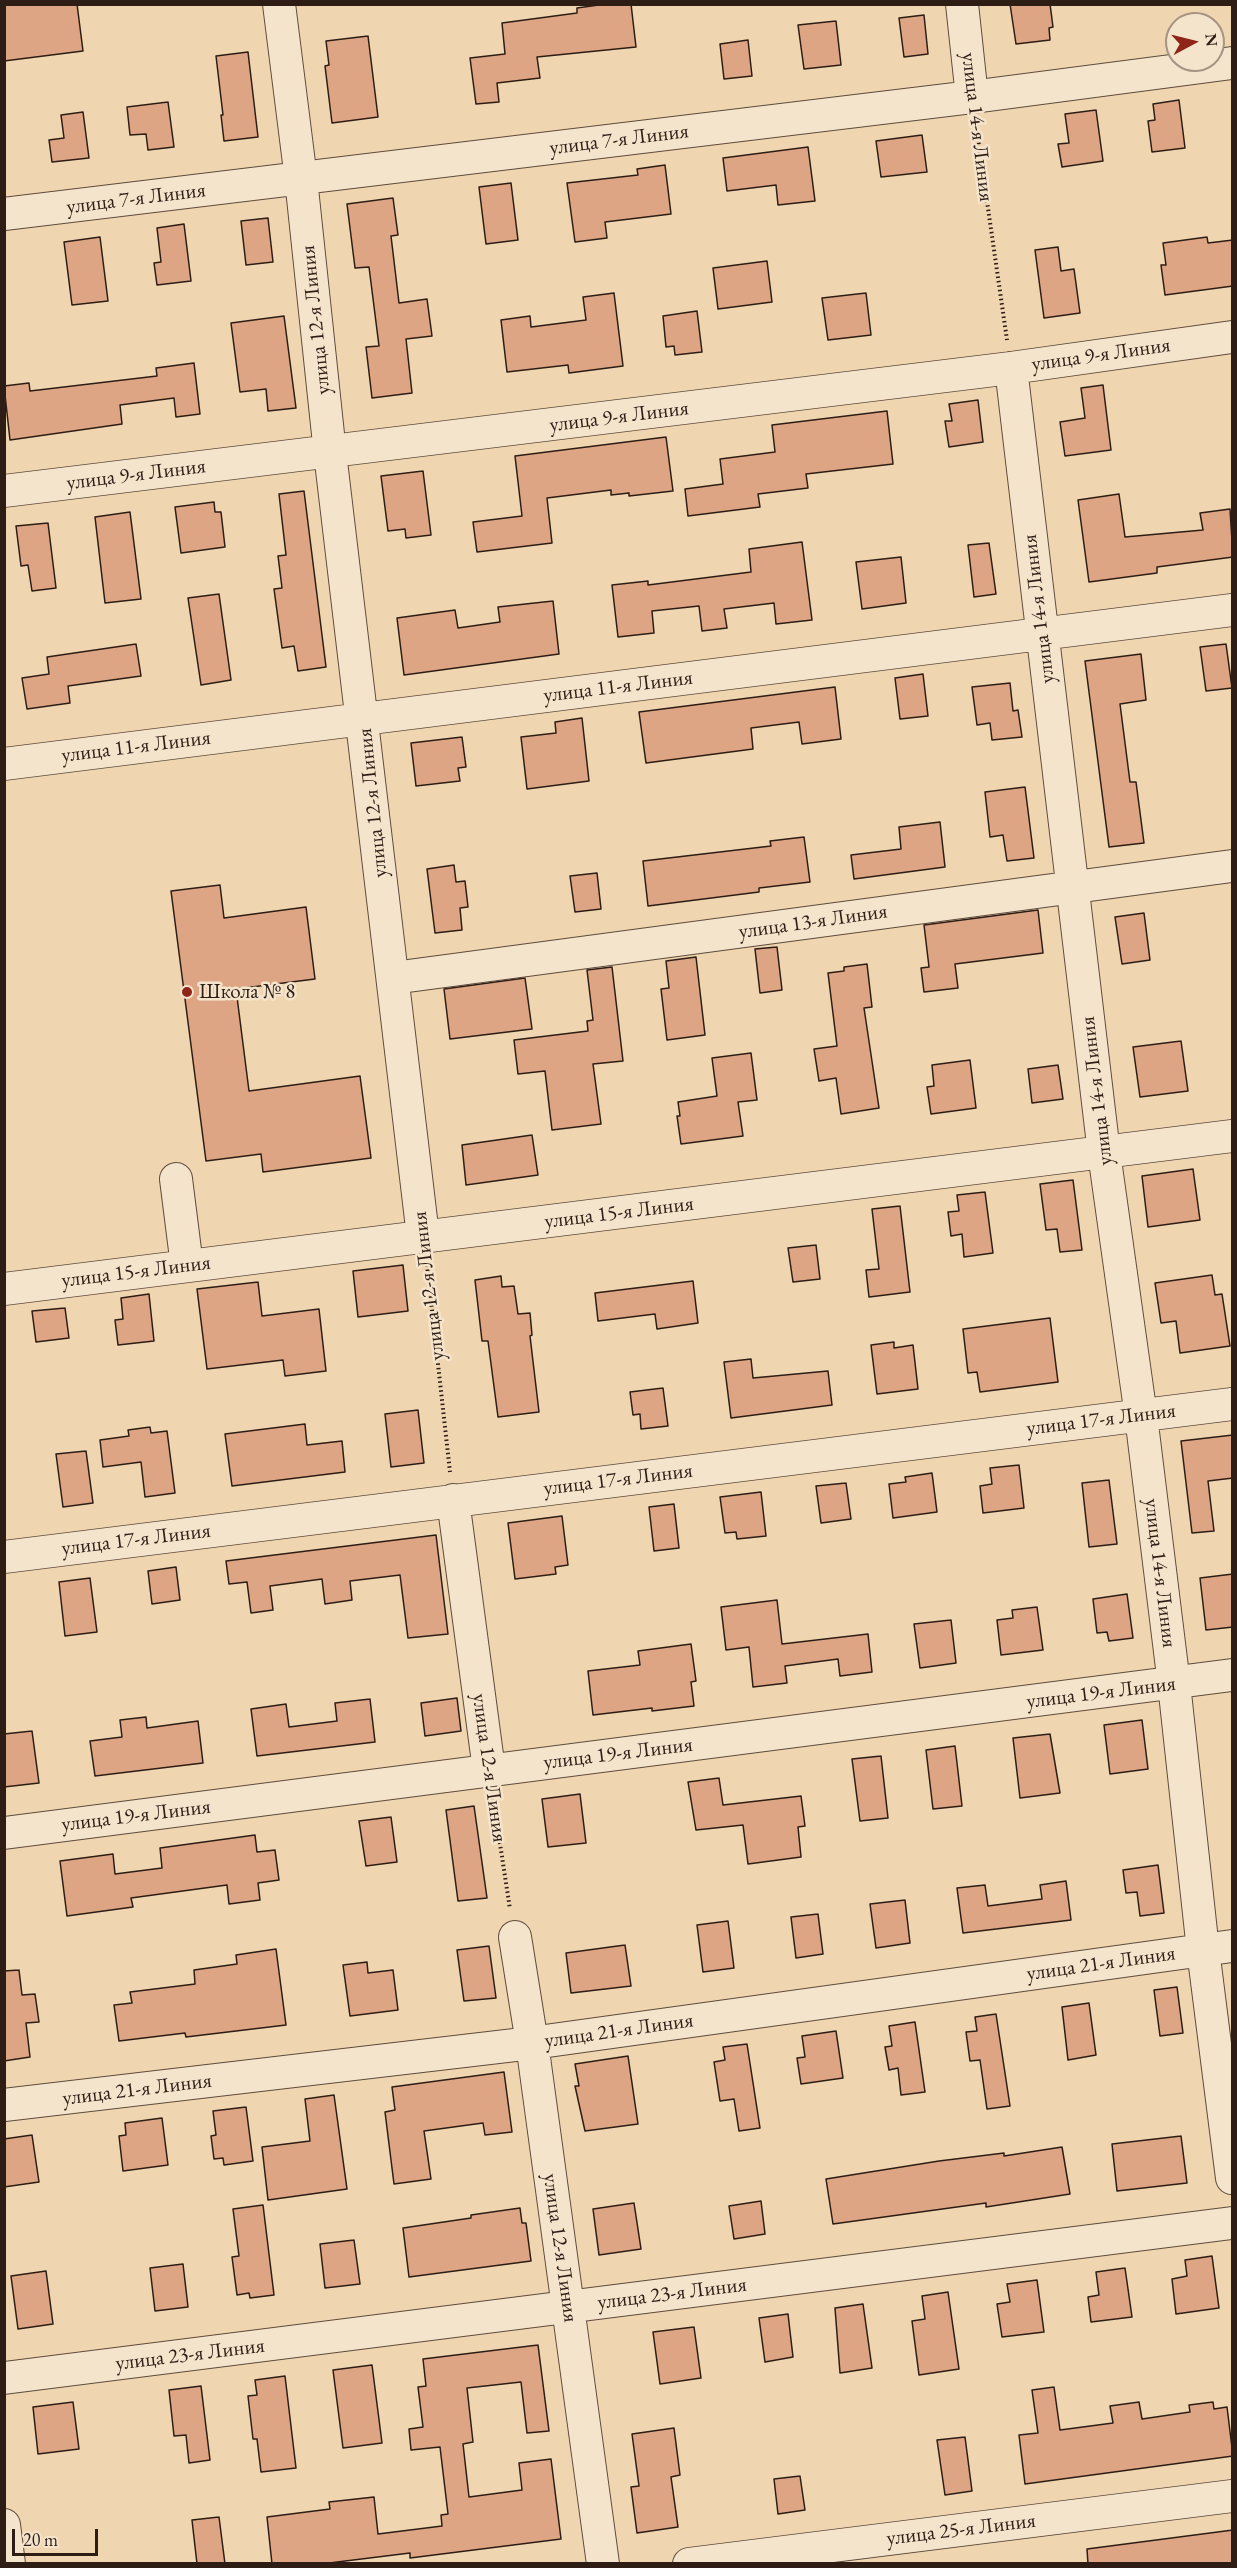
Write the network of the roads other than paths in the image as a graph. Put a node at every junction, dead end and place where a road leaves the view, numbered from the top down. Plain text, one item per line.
1 (279, 4) edge
2 (962, 4) edge
3 (1233, 63) edge
4 (972, 97) junction
5 (301, 179) junction
6 (4, 214) edge
7 (1233, 337) edge
8 (1011, 368) junction
9 (330, 453) junction
10 (4, 491) edge
11 (1233, 610) edge
12 (1042, 634) junction
13 (363, 718) junction
14 (4, 764) edge
15 (1233, 866) edge
16 (1072, 888) junction
17 (393, 978) junction
18 (1233, 1136) edge
19 (1104, 1153) junction
20 (176, 1179) dead end
21 (423, 1236) junction
22 (187, 1266) junction
23 (4, 1289) edge
24 (1233, 1404) edge
25 (1141, 1416) junction
26 (453, 1500) junction
27 (4, 1557) edge
28 (1233, 1675) edge
29 (1174, 1684) junction
30 (489, 1770) junction
31 (4, 1833) edge
32 (515, 1937) road end
33 (1218, 1948) edge
34 (532, 2043) junction
35 (4, 2105) edge
36 (1233, 2178) edge
37 (1233, 2223) edge
38 (569, 2308) junction
39 (4, 2378) edge
40 (1233, 2496) edge
41 (4, 2525) edge
42 (9, 2564) edge
43 (603, 2564) edge
44 (689, 2564) edge

1 - 5 street, улица 12-я Линия
2 - 4 street, улица 14-я Линия
3 - 4 street, улица 7-я Линия
4 - 5 street, улица 7-я Линия
5 - 6 street, улица 7-я Линия
5 - 9 street, улица 12-я Линия
7 - 8 street, улица 9-я Линия
8 - 9 street, улица 9-я Линия
8 - 12 street, улица 14-я Линия
9 - 10 street, улица 9-я Линия
9 - 13 street, улица 12-я Линия
11 - 12 street, улица 11-я Линия
12 - 13 street, улица 11-я Линия
12 - 16 street, улица 14-я Линия
13 - 14 street, улица 11-я Линия
13 - 17 street, улица 12-я Линия
15 - 16 street, улица 13-я Линия
16 - 17 street, улица 13-я Линия
16 - 19 street, улица 14-я Линия
17 - 21 street, улица 12-я Линия
18 - 19 street, улица 15-я Линия
19 - 21 street, улица 15-я Линия
19 - 25 street, улица 14-я Линия
20 - 22 street
21 - 22 street, улица 15-я Линия
22 - 23 street, улица 15-я Линия
24 - 25 street, улица 17-я Линия
25 - 26 street, улица 17-я Линия
25 - 29 street, улица 14-я Линия
26 - 27 street, улица 17-я Линия
26 - 30 street, улица 12-я Линия
28 - 29 street, улица 19-я Линия
29 - 30 street, улица 19-я Линия
29 - 33 street, улица 14-я Линия
30 - 31 street, улица 19-я Линия
32 - 34 street, улица 12-я Линия
33 - 34 street, улица 21-я Линия
33 - 36 street, улица 14-я Линия
34 - 35 street, улица 21-я Линия
34 - 38 street, улица 12-я Линия
37 - 38 street, улица 23-я Линия
38 - 39 street, улица 23-я Линия
38 - 43 street, улица 12-я Линия
40 - 44 street, улица 25-я Линия
41 - 42 street

